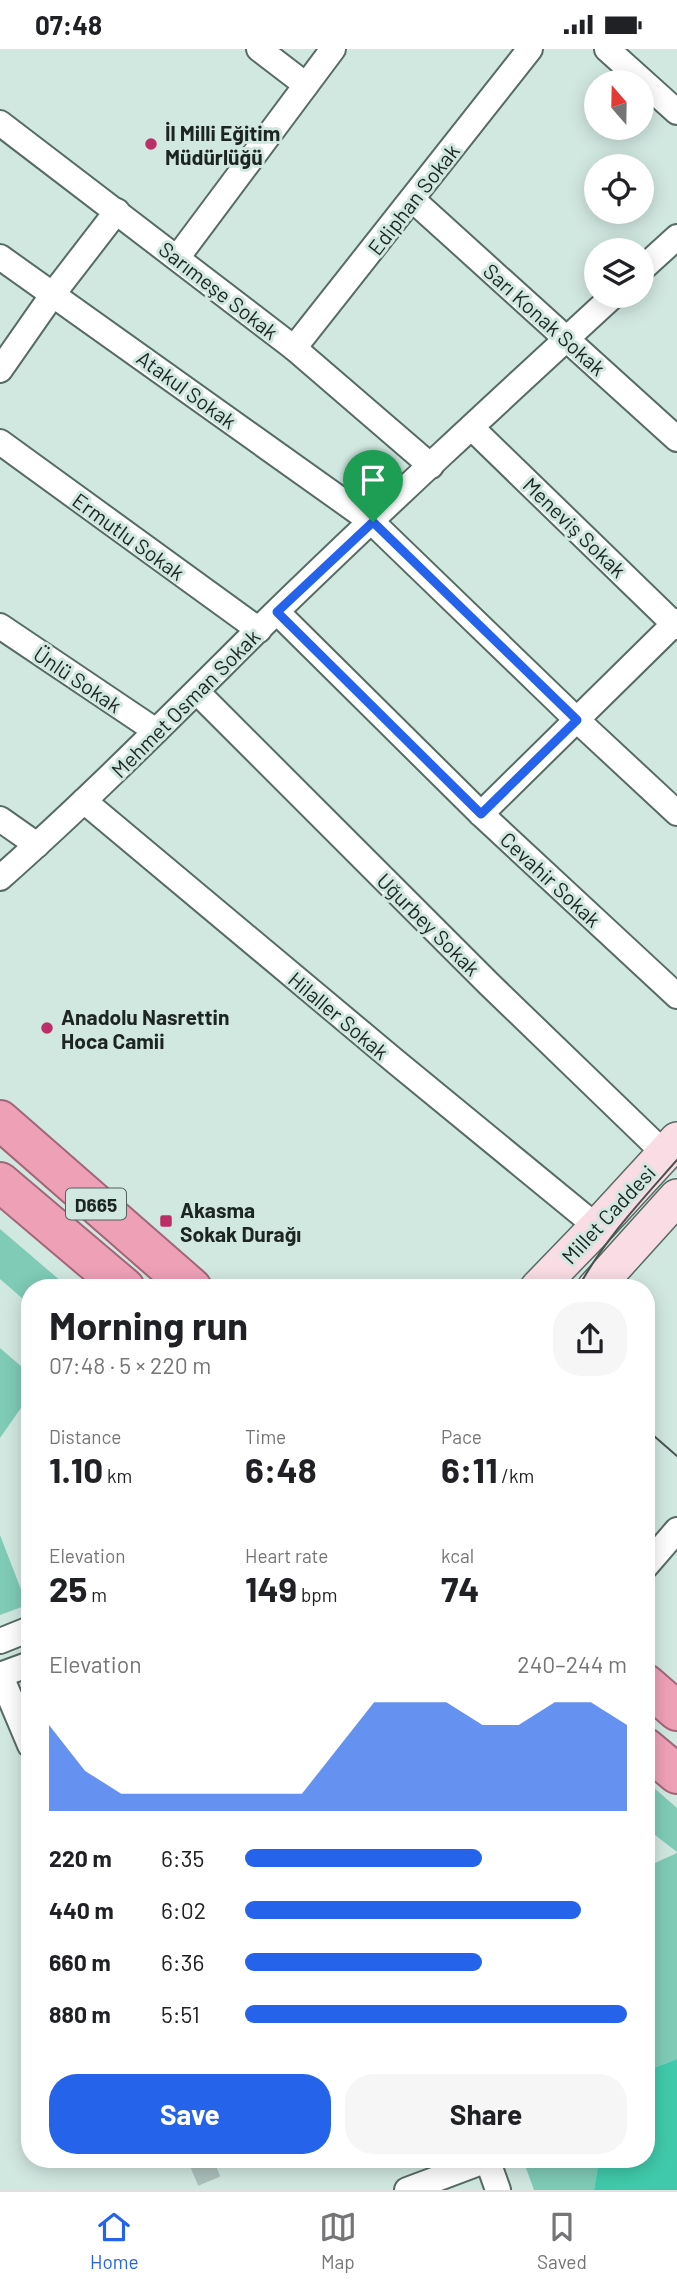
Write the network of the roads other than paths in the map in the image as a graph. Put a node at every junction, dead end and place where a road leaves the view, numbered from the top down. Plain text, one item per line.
1 (259, 49) edge
2 (332, 49) edge
3 (530, 49) edge
4 (607, 49) edge
5 (306, 85) junction
6 (677, 112) edge
7 (0, 123) edge
8 (413, 199) junction
9 (117, 211) junction
10 (677, 239) edge
11 (0, 257) edge
12 (177, 258) junction
13 (654, 259) edge
14 (53, 294) junction
15 (601, 308) edge
16 (567, 339) junction
17 (294, 348) junction
18 (0, 370) edge
19 (472, 428) junction
20 (677, 439) edge
21 (0, 442) edge
22 (431, 466) junction
23 (373, 522) junction
24 (277, 612) junction
25 (676, 624) edge
26 (0, 626) edge
27 (259, 630) junction
28 (197, 692) junction
29 (577, 720) junction
30 (156, 731) junction
31 (84, 801) junction
32 (677, 813) edge
33 (481, 814) junction
34 (0, 819) edge
35 (37, 845) junction
36 (0, 878) edge
37 (677, 996) edge
38 (0, 1120) edge
39 (671, 1147) edge
40 (0, 1182) edge
41 (677, 1197) edge
42 (597, 1227) junction
43 (114, 1279) edge
44 (182, 1279) edge
45 (547, 1279) edge
46 (603, 1279) edge
47 (677, 1530) edge
48 (655, 1556) edge
49 (21, 1633) edge
50 (0, 1641) edge
51 (21, 1667) edge
52 (0, 1674) edge
53 (655, 1692) edge
54 (677, 1711) edge
55 (21, 1724) edge
56 (655, 1756) edge
57 (677, 1774) edge
58 (466, 2168) edge
59 (478, 2168) edge
60 (490, 2168) edge
61 (407, 2190) edge
62 (453, 2190) edge
63 (498, 2190) edge

1 - 5 street
2 - 5 street
3 - 8 street, Ediphan Sokak
4 - 6 street
5 - 12 street
7 - 9 street, Sarımeşe Sokak
8 - 16 street, Sarı Konak Sokak
8 - 17 street, Ediphan Sokak
9 - 12 street, Sarımeşe Sokak
9 - 14 street
10 - 13 street
11 - 14 street, Atakul Sokak
12 - 17 street, Sarımeşe Sokak
14 - 18 street
14 - 23 street, Atakul Sokak
15 - 16 street, Mehmet Osman Sokak
16 - 19 street, Mehmet Osman Sokak
16 - 20 street, Sarı Konak Sokak
17 - 22 street, Sarımeşe Sokak
19 - 22 street, Mehmet Osman Sokak
19 - 25 street, Meneviş Sokak
21 - 27 street, Ermutlu Sokak
22 - 23 street, Mehmet Osman Sokak
23 - 24 street, Mehmet Osman Sokak
23 - 29 street, Atakul Sokak
24 - 27 street, Mehmet Osman Sokak
24 - 33 street, Cevahir Sokak
25 - 29 street
26 - 30 street, Ünlü Sokak
27 - 28 street, Mehmet Osman Sokak
28 - 30 street, Mehmet Osman Sokak
28 - 39 street, Uğurbey Sokak
29 - 32 street, Atakul Sokak
29 - 33 street
30 - 31 street, Mehmet Osman Sokak
31 - 35 street, Mehmet Osman Sokak
31 - 42 street, Hilaller Sokak
33 - 37 street, Cevahir Sokak
34 - 35 street
35 - 36 street, Mehmet Osman Sokak
38 - 44 highway, D665
39 - 42 main road, Millet Caddesi
40 - 43 highway, D665
41 - 46 main road, Millet Caddesi
42 - 45 main road, Millet Caddesi
47 - 48 street
49 - 50 street
51 - 52 street
52 - 55 street
53 - 54 highway
56 - 57 highway
58 - 61 street
59 - 62 street
60 - 63 street

